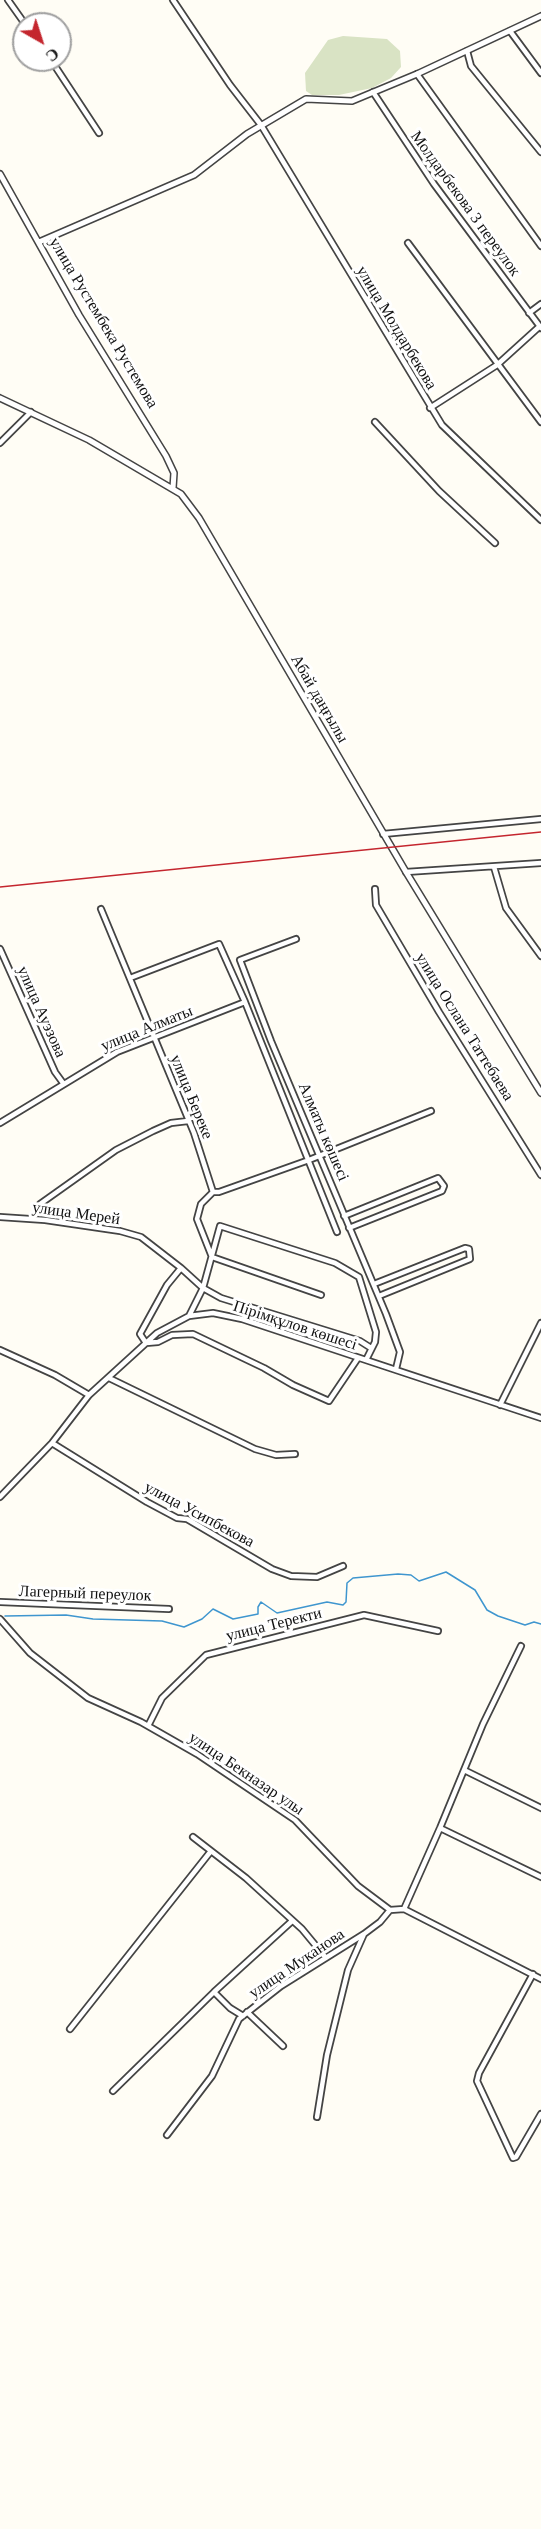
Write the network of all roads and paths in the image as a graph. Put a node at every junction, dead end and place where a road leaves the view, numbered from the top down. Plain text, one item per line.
1 (173, 0) edge
2 (541, 16) edge
3 (510, 31) junction
4 (467, 51) junction
5 (59, 72) edge
6 (541, 73) edge
7 (417, 74) junction
8 (373, 92) junction
9 (261, 125) junction
10 (99, 133) dead end
11 (541, 152) edge
12 (0, 174) edge
13 (39, 242) junction
14 (408, 243) dead end
15 (541, 246) edge
16 (541, 304) edge
17 (529, 313) junction
18 (541, 327) edge
19 (497, 365) junction
20 (0, 398) edge
21 (430, 408) junction
22 (31, 412) junction
23 (375, 422) dead end
24 (541, 422) edge
25 (0, 443) edge
26 (173, 488) junction
27 (541, 520) edge
28 (495, 543) dead end
29 (541, 819) edge
30 (383, 834) junction
31 (541, 863) edge
32 (494, 867) junction
33 (406, 872) junction
34 (375, 889) dead end
35 (101, 909) dead end
36 (296, 939) dead end
37 (0, 949) edge
38 (541, 956) edge
39 (130, 978) junction
40 (245, 1002) junction
41 (154, 1039) junction
42 (63, 1083) junction
43 (541, 1093) edge
44 (431, 1111) dead end
45 (188, 1121) junction
46 (0, 1123) edge
47 (320, 1156) junction
48 (309, 1160) junction
49 (541, 1175) edge
50 (213, 1192) junction
51 (40, 1204) dead end
52 (344, 1216) junction
53 (0, 1217) edge
54 (349, 1228) junction
55 (337, 1232) dead end
56 (212, 1257) junction
57 (181, 1268) junction
58 (374, 1284) junction
59 (203, 1288) junction
60 (321, 1295) dead end
61 (379, 1296) junction
62 (189, 1316) junction
63 (541, 1323) edge
64 (146, 1343) junction
65 (371, 1348) junction
66 (0, 1350) edge
67 (358, 1358) junction
68 (366, 1360) junction
69 (396, 1369) junction
70 (109, 1378) junction
71 (89, 1395) junction
72 (500, 1405) junction
73 (541, 1418) edge
74 (52, 1443) junction
75 (295, 1454) dead end
76 (1, 1494) edge
77 (343, 1566) dead end
78 (0, 1602) edge
79 (169, 1609) dead end
80 (0, 1619) edge
81 (438, 1631) dead end
82 (521, 1646) dead end
83 (148, 1726) junction
84 (464, 1770) junction
85 (541, 1808) edge
86 (440, 1828) junction
87 (193, 1837) dead end
88 (212, 1851) junction
89 (541, 1877) edge
90 (404, 1909) junction
91 (390, 1910) junction
92 (292, 1921) junction
93 (364, 1935) junction
94 (326, 1958) junction
95 (532, 1974) junction
96 (541, 1979) edge
97 (214, 1992) junction
98 (245, 2014) junction
99 (70, 2029) dead end
100 (283, 2046) dead end
101 (113, 2091) dead end
102 (541, 2115) edge
103 (317, 2117) dead end
104 (166, 2135) dead end

1 - 9 street, улица Молдарбекова
2 - 3 street
3 - 4 street
3 - 6 street
4 - 7 street
4 - 11 street
5 - 10 street
7 - 8 street
7 - 15 street
8 - 9 street
8 - 17 street, Молдарбекова 3 переулок
9 - 13 street
9 - 21 street, улица Молдарбекова
12 - 13 street, улица Рустембека Рустемова
13 - 26 street, улица Рустембека Рустемова
14 - 19 street
16 - 17 street
17 - 18 street, Молдарбекова 3 переулок
18 - 19 street
19 - 21 street
19 - 24 street
20 - 22 street, Абай даңғылы
21 - 27 street, улица Молдарбекова
22 - 25 street
22 - 26 street, Абай даңғылы
23 - 28 street
26 - 30 street, Абай даңғылы
29 - 30 street
30 - 33 street, Абай даңғылы
31 - 32 street
32 - 33 street
32 - 38 street
33 - 43 street, Абай даңғылы
34 - 49 street, улица Ослана Таттебаева
35 - 39 street, улица Береке
36 - 47 street, Алматы көшесі
37 - 42 street, улица Ауэзова
39 - 40 street
39 - 41 street, улица Береке
40 - 41 street, улица Алматы
40 - 48 street
41 - 42 street, улица Алматы
41 - 45 street, улица Береке
42 - 46 street, улица Алматы
44 - 47 street
45 - 50 street, улица Береке
45 - 51 street
47 - 48 street
47 - 52 street, Алматы көшесі
48 - 50 street
48 - 55 street
50 - 56 street
52 - 54 street, Алматы көшесі
52 - 54 street
53 - 57 street, улица Мерей
54 - 58 street, Алматы көшесі
56 - 59 street
56 - 60 street
56 - 65 street
57 - 59 street, улица Мерей
57 - 64 street
58 - 61 street, Алматы көшесі
58 - 61 street
59 - 62 street
59 - 65 street, улица Мерей
61 - 69 street, Алматы көшесі
62 - 64 street, Пірімқұлов көшесі
62 - 67 street, Пірімқұлов көшесі
63 - 72 street
64 - 67 street
64 - 70 street, Пірімқұлов көшесі
65 - 68 street
66 - 71 street
67 - 68 street, Пірімқұлов көшесі
68 - 69 street, Пірімқұлов көшесі
69 - 72 street, Пірімқұлов көшесі
70 - 71 street, Пірімқұлов көшесі
70 - 75 street
71 - 74 street, Пірімқұлов көшесі
72 - 73 street, Пірімқұлов көшесі
74 - 76 street, Пірімқұлов көшесі
74 - 77 street, улица Усипбекова
78 - 79 street, Лагерный переулок
80 - 83 street, улица Бекназар улы
81 - 83 street, улица Теректи
82 - 84 street
83 - 91 street, улица Бекназар улы
84 - 85 street
84 - 86 street
86 - 89 street
86 - 90 street
87 - 88 street
88 - 92 street
88 - 99 street
90 - 91 street
90 - 95 street
91 - 93 street, улица Муканова
92 - 94 street
92 - 97 street
93 - 94 street, улица Муканова
93 - 103 street
94 - 98 street, улица Муканова
95 - 96 street
95 - 102 street
97 - 98 street
97 - 101 street
98 - 100 street
98 - 104 street, улица Муканова

